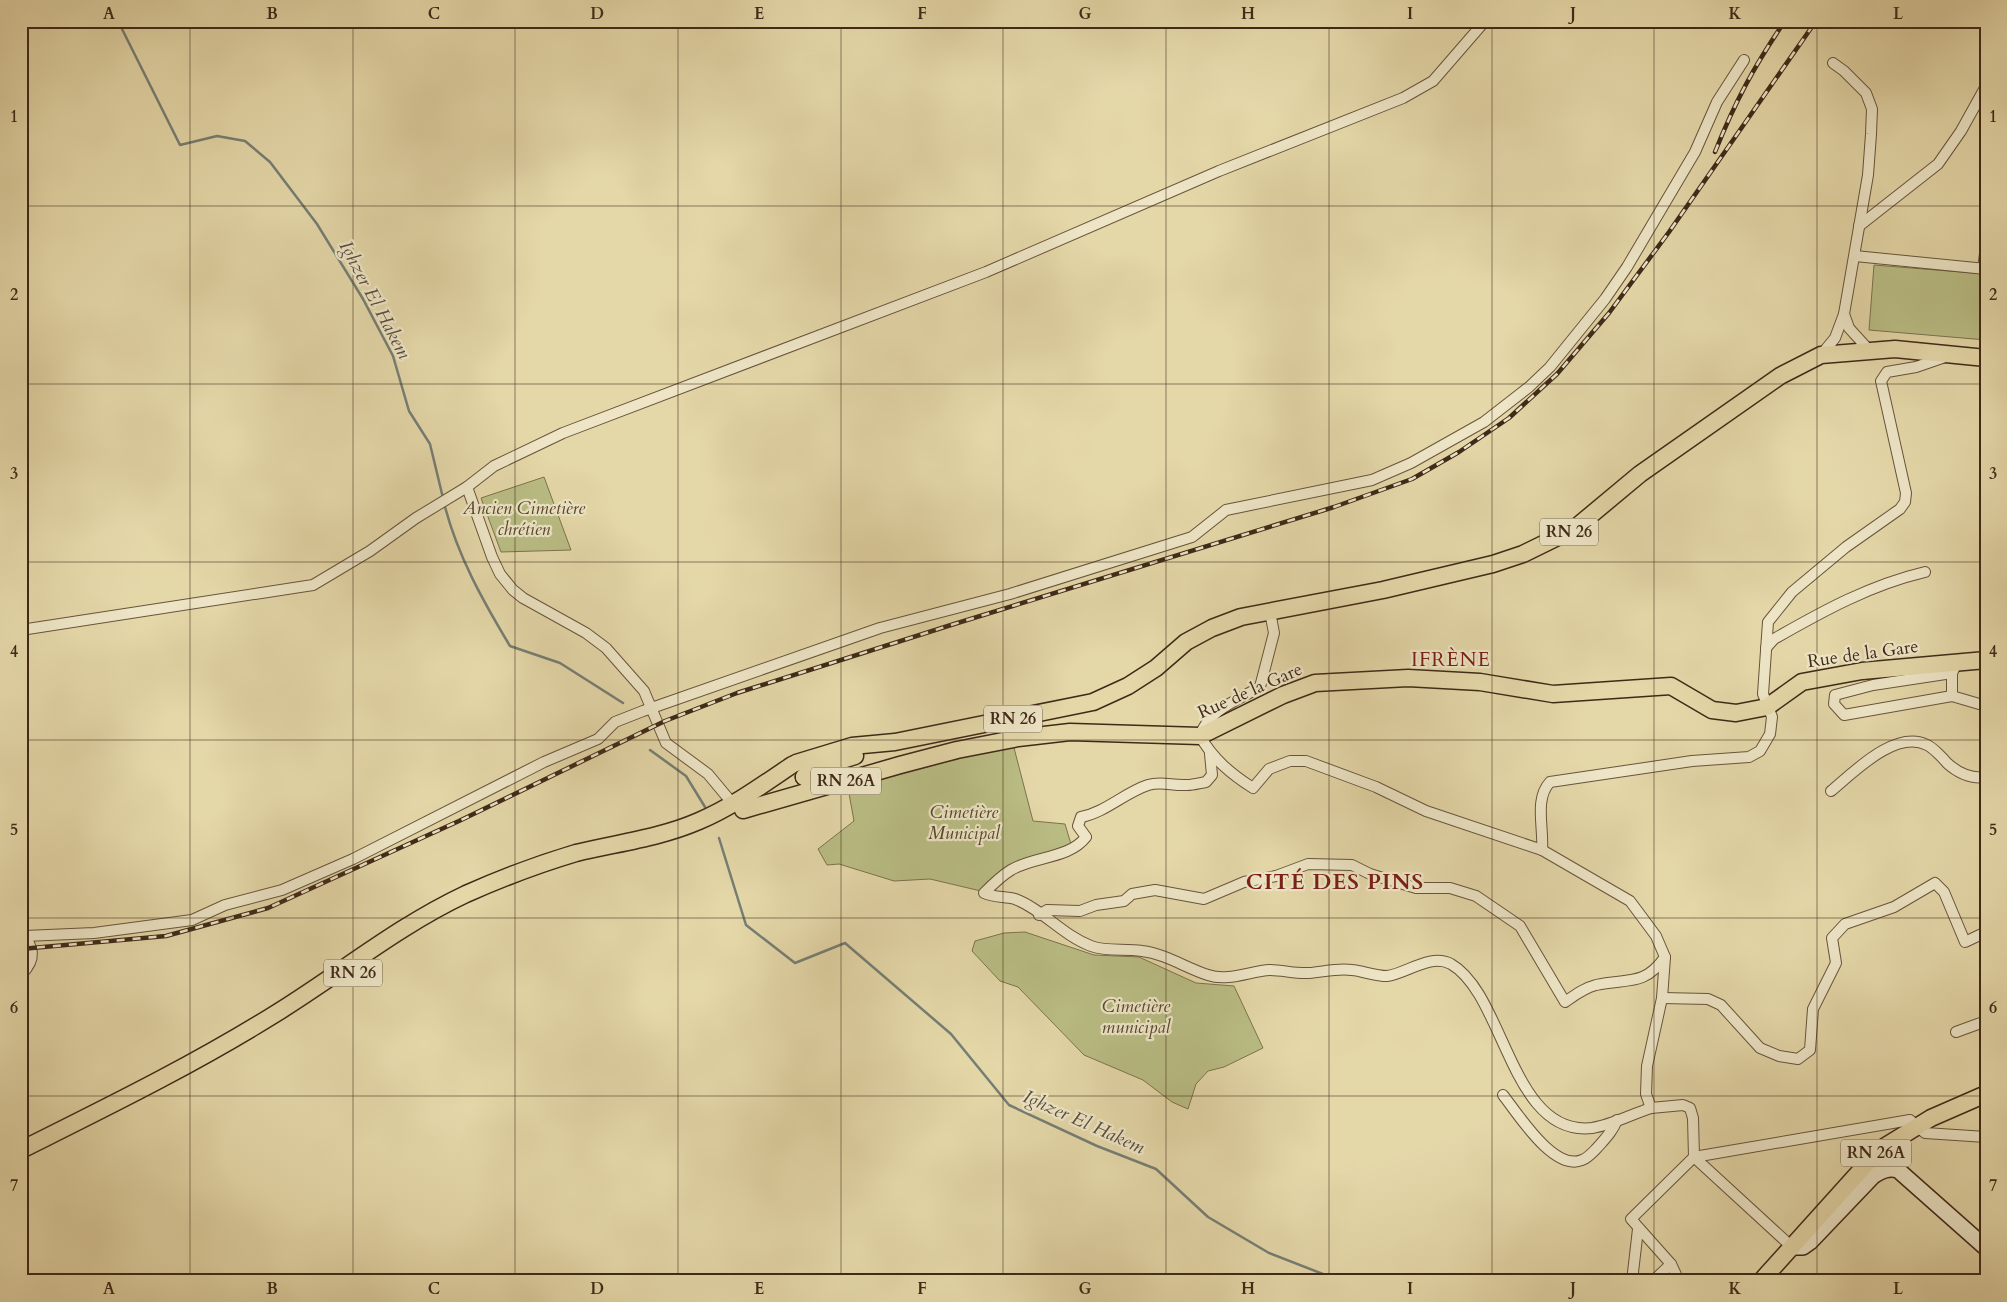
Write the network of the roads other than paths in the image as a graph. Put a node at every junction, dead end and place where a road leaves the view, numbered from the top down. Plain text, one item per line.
1 (1485, 21) edge
2 (1744, 60) dead end
3 (1833, 63) dead end
4 (1986, 86) edge
5 (1859, 226) junction
6 (1986, 246) edge
7 (1855, 256) junction
8 (1984, 269) edge
9 (1844, 314) junction
10 (1869, 350) junction
11 (1953, 354) junction
12 (1821, 355) junction
13 (1986, 358) edge
14 (467, 487) junction
15 (1925, 572) dead end
16 (1270, 612) junction
17 (21, 630) edge
18 (1766, 648) junction
19 (1986, 660) edge
20 (1955, 667) junction
21 (1952, 696) junction
22 (1986, 706) edge
23 (1766, 707) junction
24 (652, 708) junction
25 (1200, 736) junction
26 (1210, 754) junction
27 (900, 765) junction
28 (798, 771) junction
29 (1986, 778) edge
30 (820, 787) junction
31 (1831, 791) dead end
32 (787, 792) junction
33 (732, 809) junction
34 (701, 826) junction
35 (1542, 850) junction
36 (1039, 914) junction
37 (1986, 932) edge
38 (23, 933) edge
39 (1665, 957) junction
40 (21, 975) edge
41 (1662, 998) junction
42 (1986, 1021) edge
43 (1956, 1032) dead end
44 (1986, 1094) edge
45 (1503, 1095) dead end
46 (1651, 1108) junction
47 (1617, 1120) junction
48 (1914, 1122) junction
49 (1986, 1137) edge
50 (21, 1150) edge
51 (1694, 1157) junction
52 (21, 1161) edge
53 (1638, 1229) junction
54 (1792, 1247) junction
55 (1986, 1248) edge
56 (1671, 1264) junction
57 (1632, 1281) edge
58 (1653, 1281) edge
59 (1679, 1281) edge
60 (1761, 1281) edge

1 - 14 street
2 - 24 street
3 - 5 street
4 - 5 street
5 - 7 street
6 - 8 street
7 - 8 street
7 - 9 street
9 - 10 street
9 - 12 street
10 - 11 main road, RN 26
10 - 12 main road, RN 26
11 - 13 main road, RN 26
11 - 18 street
12 - 16 main road, RN 26
14 - 17 street
14 - 24 street
15 - 18 street
16 - 25 street
16 - 28 main road, RN 26
18 - 23 street
19 - 20 main road, Rue de la Gare / RN 26A
20 - 21 street
20 - 21 street
20 - 23 main road, Rue de la Gare / RN 26A
21 - 22 street
23 - 25 main road, Rue de la Gare / RN 26A
23 - 35 street
24 - 33 street
24 - 38 street
25 - 26 street
25 - 27 main road, Rue de la Gare / RN 26A
26 - 35 street
26 - 36 street
27 - 28 main road
27 - 30 main road, Rue de la Gare / RN 26A
28 - 30 main road
28 - 32 main road
28 - 33 main road, RN 26
29 - 31 street
30 - 32 main road, Rue de la Gare / RN 26A
32 - 33 main road
33 - 34 main road, RN 26
34 - 50 main road, RN 26
34 - 52 main road, RN 26
35 - 39 street
36 - 39 street
36 - 47 street
37 - 41 street
38 - 40 street
39 - 41 street
41 - 46 street
42 - 43 street
44 - 48 main road, RN 26A
45 - 47 street
46 - 47 street
46 - 51 street
48 - 49 street
48 - 51 street
48 - 54 main road, RN 26A
51 - 53 street
51 - 54 street
53 - 56 street
53 - 57 street
54 - 55 street
54 - 60 main road, RN 26A
56 - 58 street
56 - 59 street

